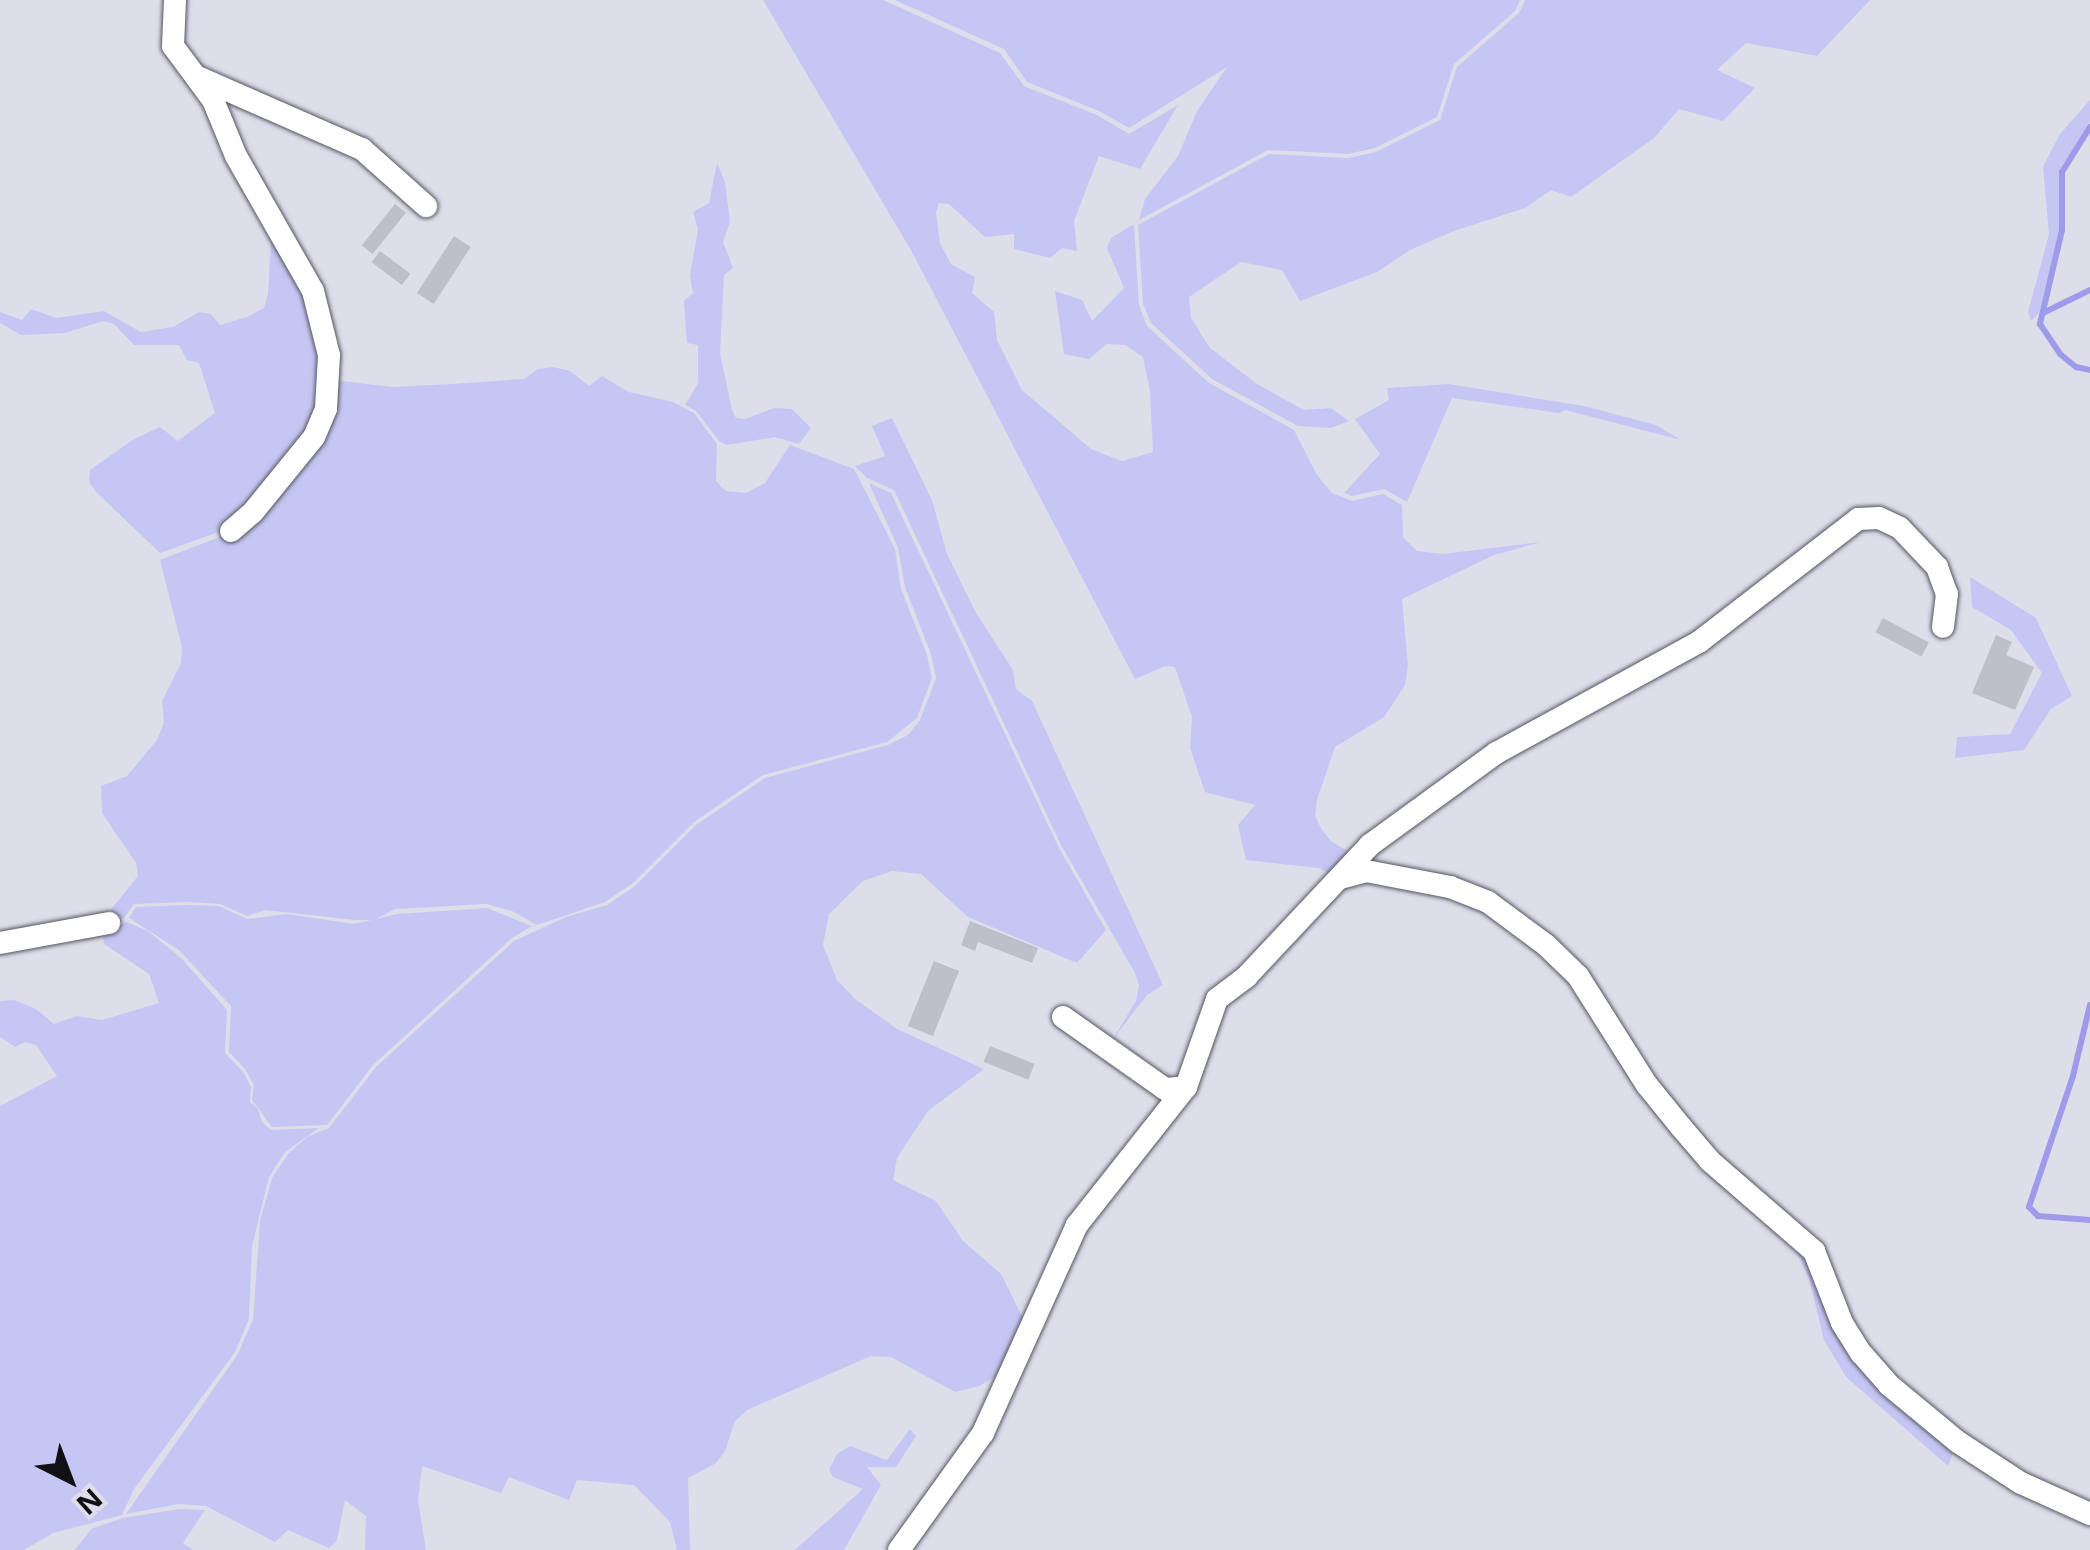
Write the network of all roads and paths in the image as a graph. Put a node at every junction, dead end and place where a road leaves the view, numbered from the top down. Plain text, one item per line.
1 (175, 0) edge
2 (200, 78) junction
3 (426, 206) dead end
4 (231, 531) dead end
5 (1943, 627) dead end
6 (1336, 879) junction
7 (109, 923) dead end
8 (0, 943) edge
9 (1063, 1017) dead end
10 (1186, 1087) junction
11 (2090, 1514) edge
12 (900, 1550) edge

1 - 2 street
2 - 3 street
2 - 4 street
5 - 6 street
6 - 10 street
6 - 11 street
7 - 8 street
9 - 10 street
10 - 12 street

